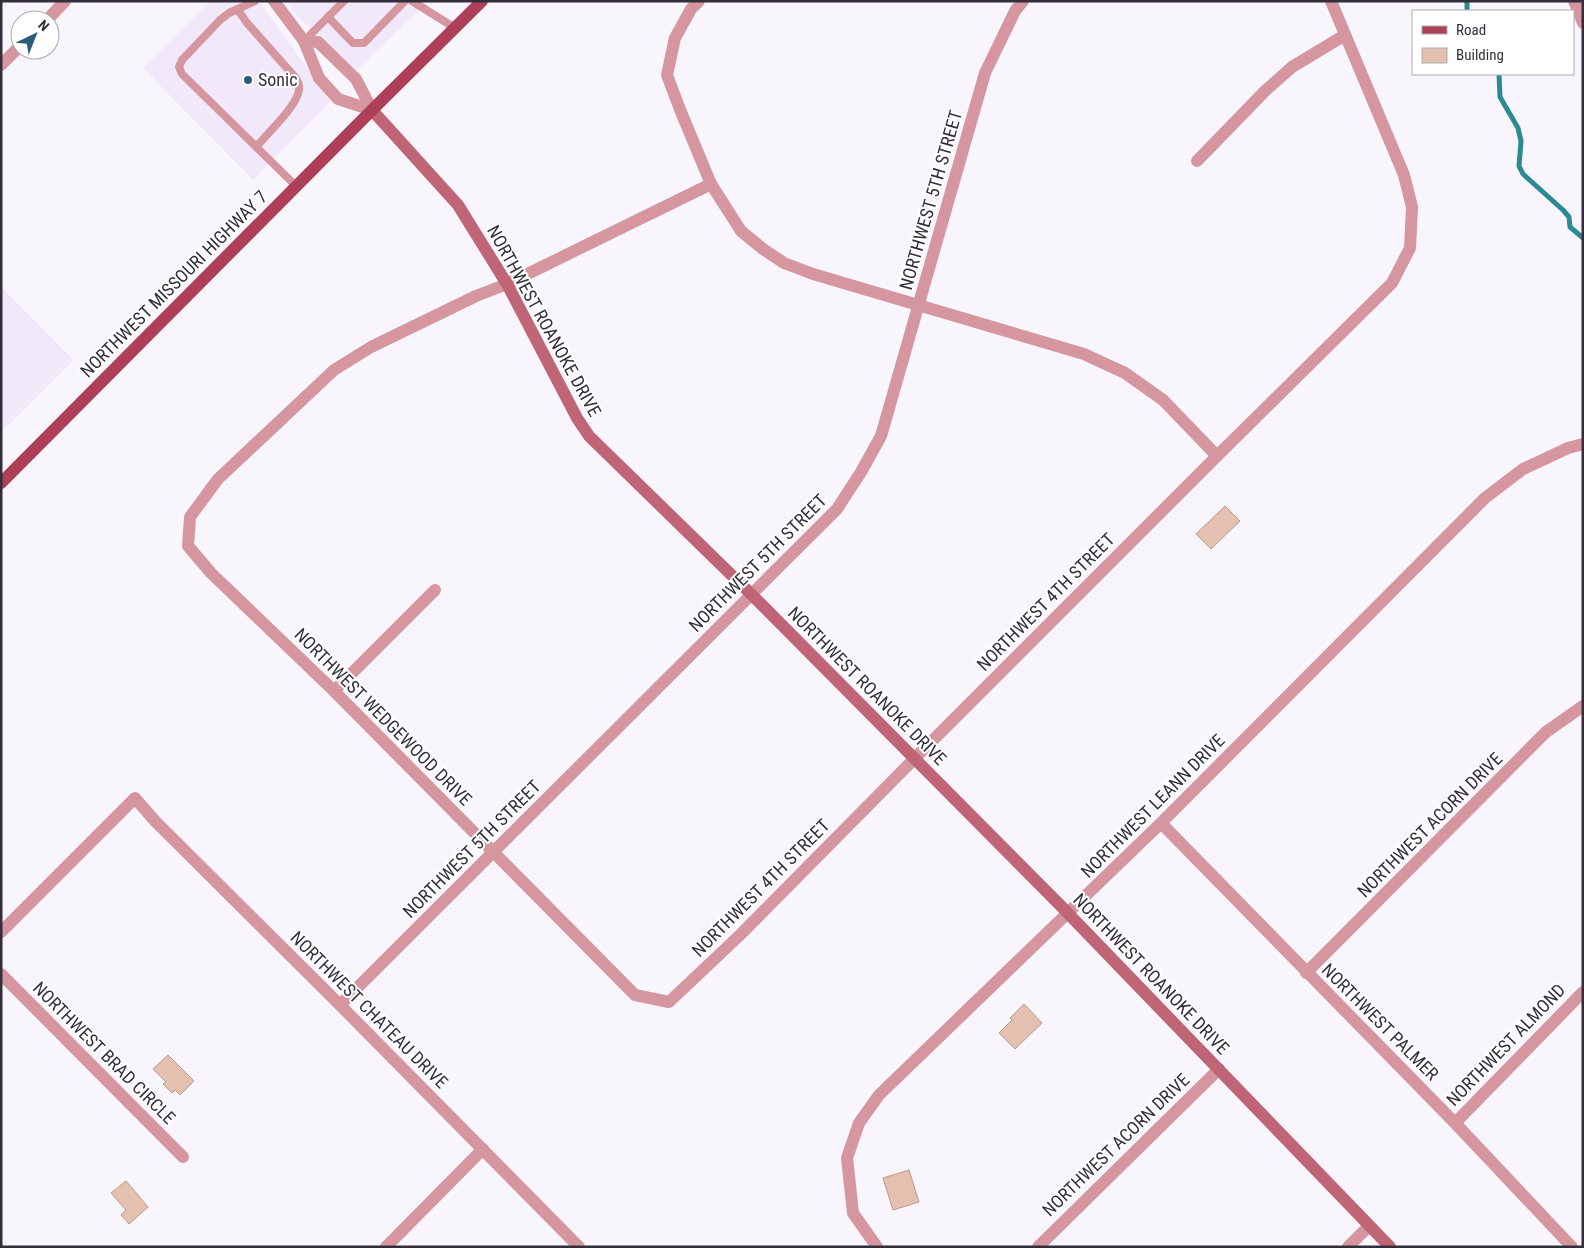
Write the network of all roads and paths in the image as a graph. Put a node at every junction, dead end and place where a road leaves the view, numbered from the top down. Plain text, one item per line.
1 (255, 1) edge
2 (274, 1) edge
3 (344, 1) edge
4 (405, 1) edge
5 (412, 1) edge
6 (482, 1) edge
7 (698, 1) edge
8 (1023, 1) edge
9 (1331, 1) edge
10 (1574, 1) edge
11 (238, 10) junction
12 (328, 17) junction
13 (1583, 23) edge
14 (455, 28) junction
15 (1345, 34) junction
16 (304, 40) junction
17 (10, 56) edge
18 (1, 65) edge
19 (372, 110) junction
20 (256, 147) junction
21 (1197, 161) dead end
22 (712, 184) junction
23 (296, 186) junction
24 (507, 284) junction
25 (919, 305) junction
26 (1583, 444) edge
27 (1217, 456) junction
28 (1, 483) edge
29 (435, 590) dead end
30 (752, 595) junction
31 (334, 691) junction
32 (1583, 706) edge
33 (914, 758) junction
34 (1161, 824) junction
35 (494, 852) junction
36 (1068, 914) junction
37 (1, 932) edge
38 (1306, 973) junction
39 (1, 974) edge
40 (1583, 992) edge
41 (669, 1002) joint
42 (340, 1005) junction
43 (1220, 1069) junction
44 (1455, 1123) junction
45 (483, 1149) junction
46 (182, 1157) dead end
47 (1369, 1226) junction
48 (386, 1247) edge
49 (579, 1247) edge
50 (876, 1247) edge
51 (1038, 1247) edge
52 (1348, 1247) edge
53 (1390, 1247) edge
54 (1572, 1247) edge

1 - 11 lane
2 - 16 street
3 - 12 lane
4 - 12 lane
5 - 14 lane
6 - 14 main road, NORTHWEST MISSOURI HIGHWAY 7
7 - 22 street
8 - 25 street, NORTHWEST 5TH STREET
9 - 15 street, NORTHWEST 4TH STREET
10 - 13 street
11 - 20 lane
11 - 20 lane
12 - 16 lane
14 - 19 main road, NORTHWEST MISSOURI HIGHWAY 7
15 - 21 street
15 - 27 street, NORTHWEST 4TH STREET
16 - 19 street
16 - 19 street
17 - 18 street
19 - 23 main road, NORTHWEST MISSOURI HIGHWAY 7
19 - 24 street, NORTHWEST ROANOKE DRIVE
20 - 23 lane
22 - 24 street
22 - 25 street
23 - 28 main road, NORTHWEST MISSOURI HIGHWAY 7
24 - 30 street, NORTHWEST ROANOKE DRIVE
24 - 31 street, NORTHWEST WEDGEWOOD DRIVE
25 - 27 street
25 - 30 street, NORTHWEST 5TH STREET
26 - 34 street, NORTHWEST LEANN DRIVE
27 - 33 street, NORTHWEST 4TH STREET
29 - 31 street
30 - 33 street, NORTHWEST ROANOKE DRIVE
30 - 35 street, NORTHWEST 5TH STREET
31 - 35 street, NORTHWEST WEDGEWOOD DRIVE
32 - 38 street, NORTHWEST ACORN DRIVE
33 - 36 street, NORTHWEST ROANOKE DRIVE
33 - 41 street, NORTHWEST 4TH STREET
34 - 36 street, NORTHWEST LEANN DRIVE
34 - 38 street, NORTHWEST PALMER
35 - 41 street, NORTHWEST WEDGEWOOD DRIVE
35 - 42 street, NORTHWEST 5TH STREET
36 - 43 street, NORTHWEST ROANOKE DRIVE
36 - 50 street, NORTHWEST LEANN DRIVE
37 - 42 street, NORTHWEST CHATEAU DRIVE
38 - 44 street, NORTHWEST PALMER
39 - 46 street, NORTHWEST BRAD CIRCLE
40 - 44 street, NORTHWEST ALMOND
42 - 45 street, NORTHWEST CHATEAU DRIVE
43 - 47 street, NORTHWEST ROANOKE DRIVE
43 - 51 street, NORTHWEST ACORN DRIVE
44 - 54 street, NORTHWEST PALMER
45 - 48 street
45 - 49 street, NORTHWEST CHATEAU DRIVE
47 - 52 street
47 - 53 street, NORTHWEST ROANOKE DRIVE

